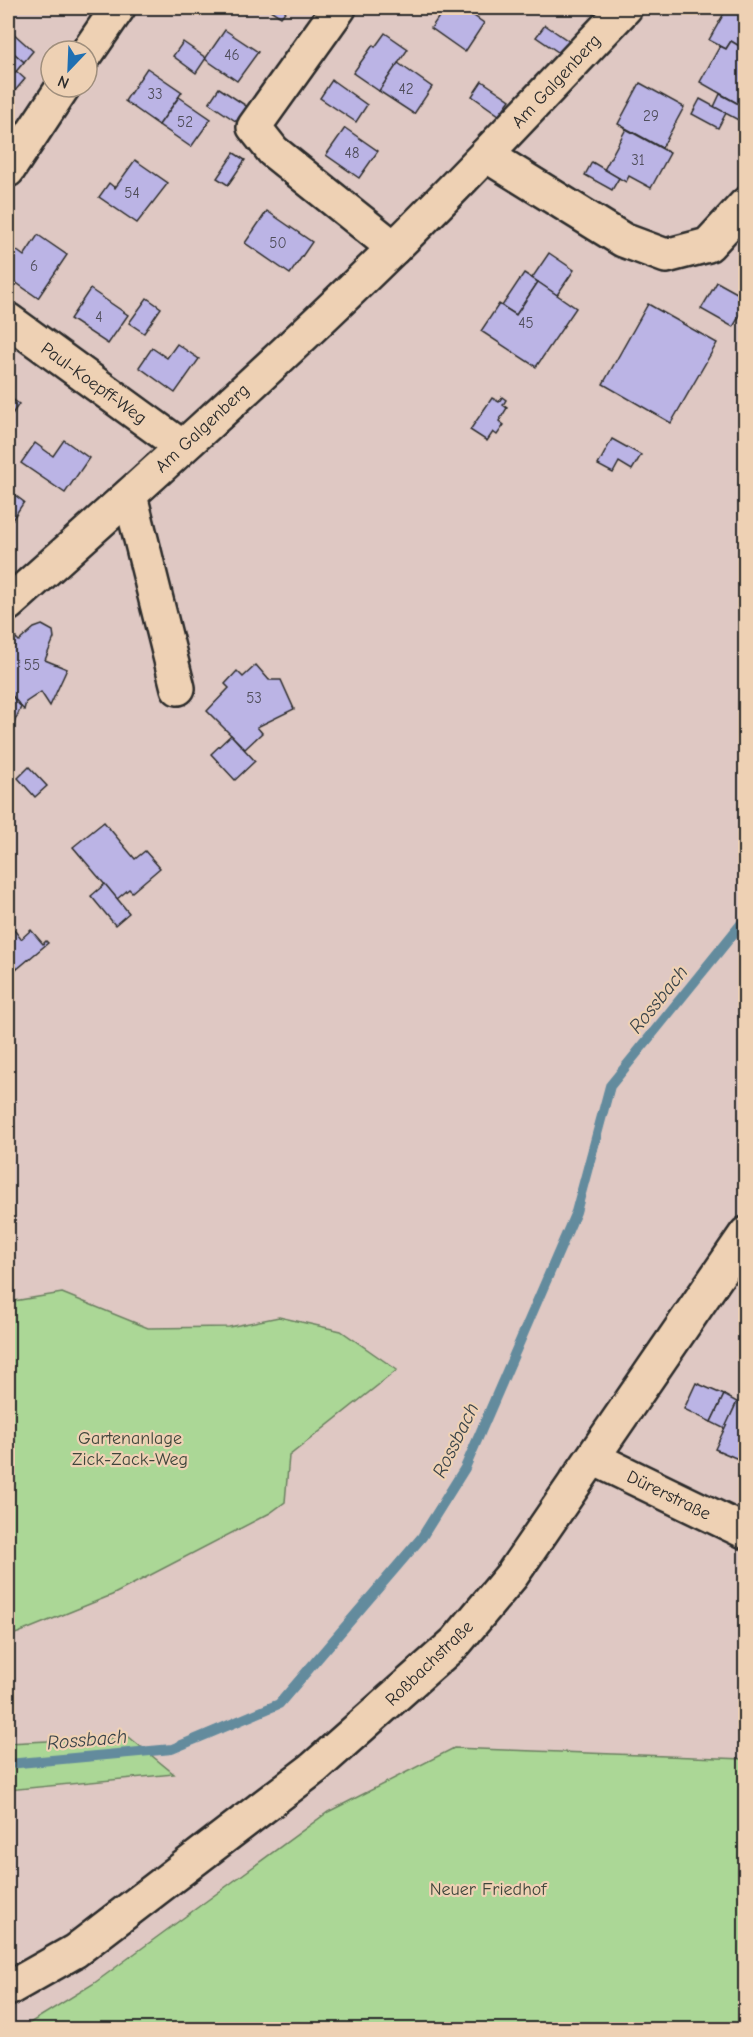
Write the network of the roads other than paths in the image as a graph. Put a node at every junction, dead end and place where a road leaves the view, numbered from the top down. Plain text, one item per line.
1 (339, 8) edge
2 (625, 8) edge
3 (104, 13) edge
4 (93, 39) edge
5 (53, 99) edge
6 (12, 151) edge
7 (486, 155) junction
8 (746, 204) edge
9 (394, 248) junction
10 (8, 320) edge
11 (182, 446) junction
12 (130, 495) junction
13 (8, 604) edge
14 (178, 688) dead end
15 (746, 1234) edge
16 (593, 1458) junction
17 (746, 1532) edge
18 (8, 1989) edge

1 - 9 street
2 - 7 street, Am Galgenberg
3 - 4 street
5 - 6 street
7 - 8 street
7 - 9 street, Am Galgenberg
9 - 11 street, Am Galgenberg
10 - 11 street, Paul-Koepff-Weg
11 - 12 street, Am Galgenberg
12 - 13 street, Am Galgenberg
12 - 14 street
15 - 16 street, Roßbachstraße
16 - 17 street, Dürerstraße
16 - 18 street, Roßbachstraße

